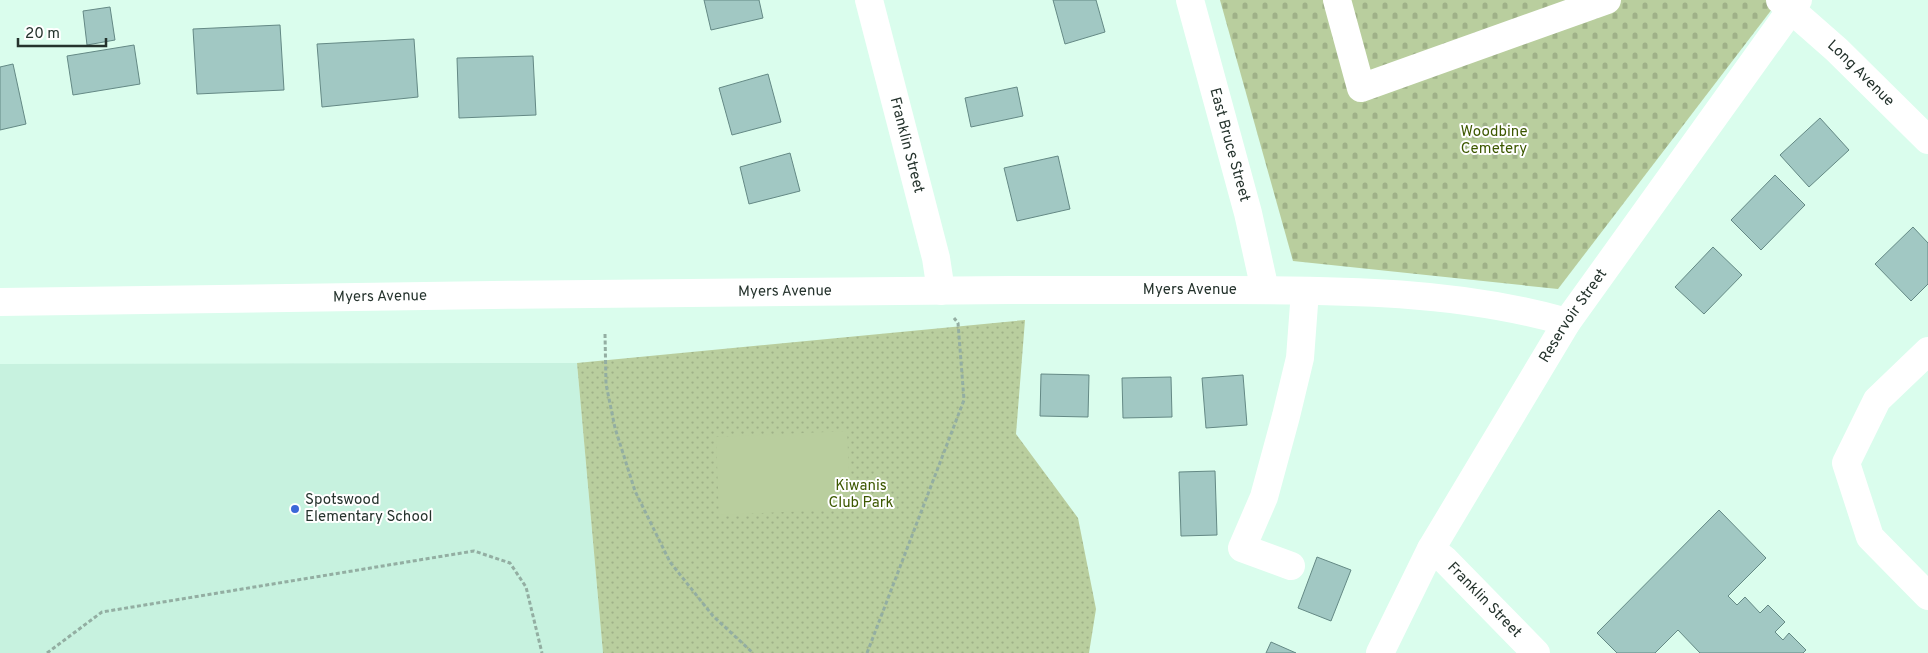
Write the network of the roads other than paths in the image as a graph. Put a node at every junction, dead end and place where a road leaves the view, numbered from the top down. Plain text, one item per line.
1 (870, 0) edge
2 (1190, 0) edge
3 (1337, 0) edge
4 (1607, 0) edge
5 (1790, 3) edge
6 (1928, 140) edge
7 (1265, 290) junction
8 (936, 291) junction
9 (1305, 291) junction
10 (0, 302) edge
11 (1568, 322) junction
12 (1928, 351) edge
13 (1431, 549) junction
14 (1291, 566) dead end
15 (1928, 596) edge
16 (1380, 653) edge
17 (1536, 653) edge

1 - 8 street, Franklin Street
2 - 7 street, East Bruce Street
3 - 4 street
5 - 6 street, Long Avenue
5 - 11 street, Reservoir Street
7 - 8 street, Myers Avenue
7 - 9 street, Myers Avenue
8 - 10 street, Myers Avenue
9 - 11 street, Myers Avenue
9 - 14 street
11 - 13 street, Reservoir Street
12 - 15 street
13 - 16 street, Reservoir Street
13 - 17 street, Franklin Street

